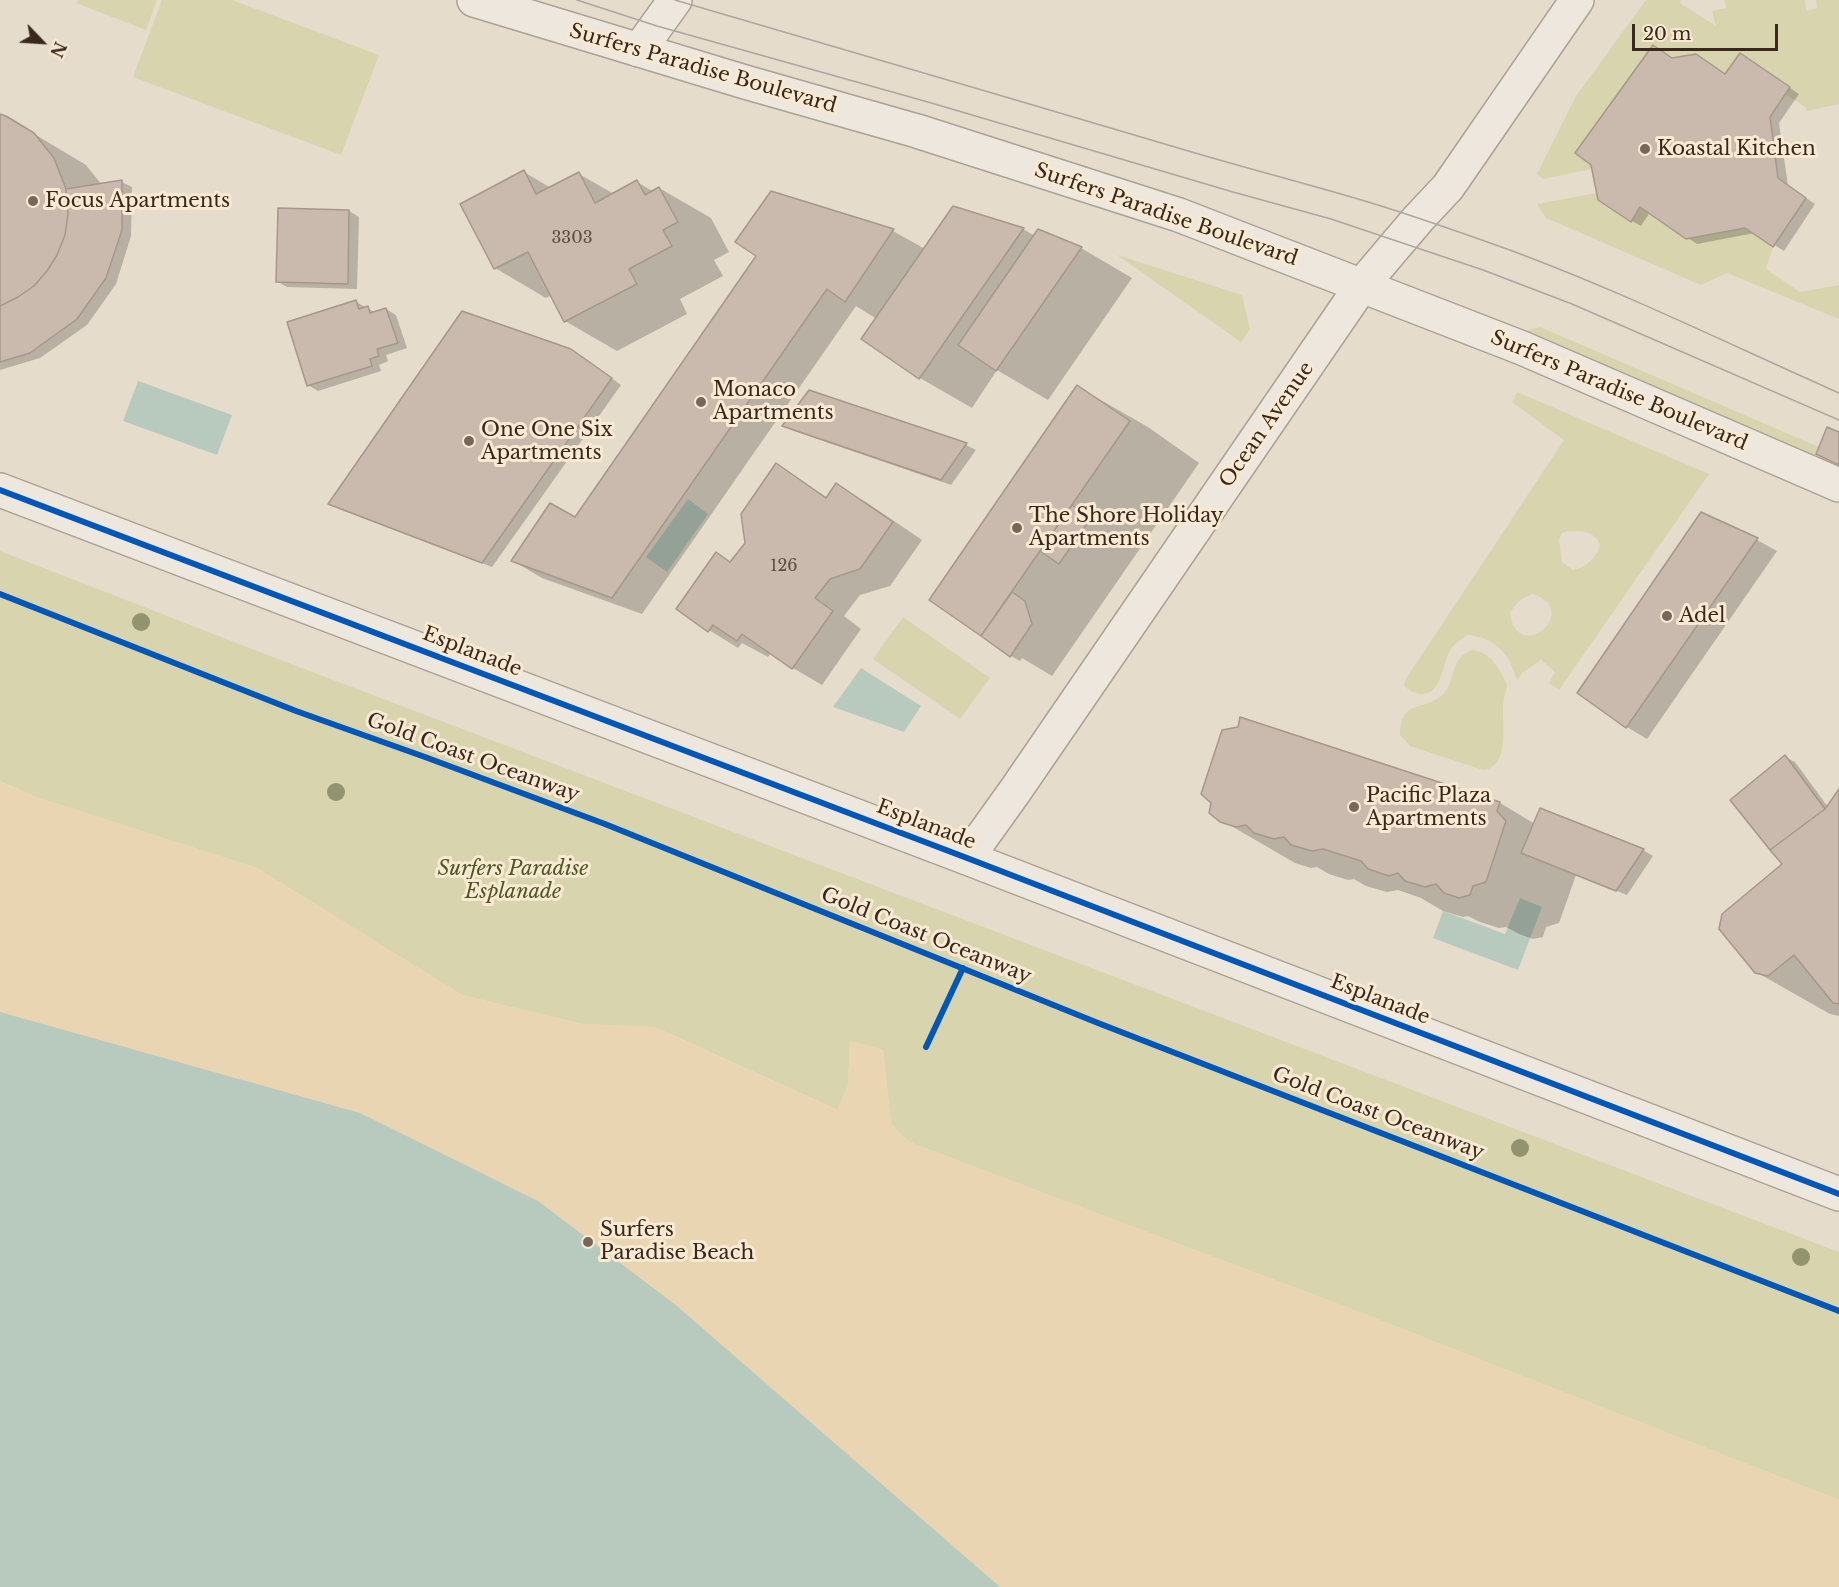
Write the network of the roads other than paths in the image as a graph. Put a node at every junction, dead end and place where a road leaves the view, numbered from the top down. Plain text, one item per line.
1 (474, 0) edge
2 (675, 0) edge
3 (1577, 0) edge
4 (639, 50) junction
5 (1362, 285) junction
6 (1839, 485) edge
7 (0, 490) edge
8 (967, 858) junction
9 (1839, 1194) edge

1 - 4 street, Surfers Paradise Boulevard
2 - 4 street
3 - 5 street, Ocean Avenue
4 - 5 street, Surfers Paradise Boulevard
5 - 6 street, Surfers Paradise Boulevard
5 - 8 street, Ocean Avenue
7 - 8 street, Esplanade
8 - 9 street, Esplanade

